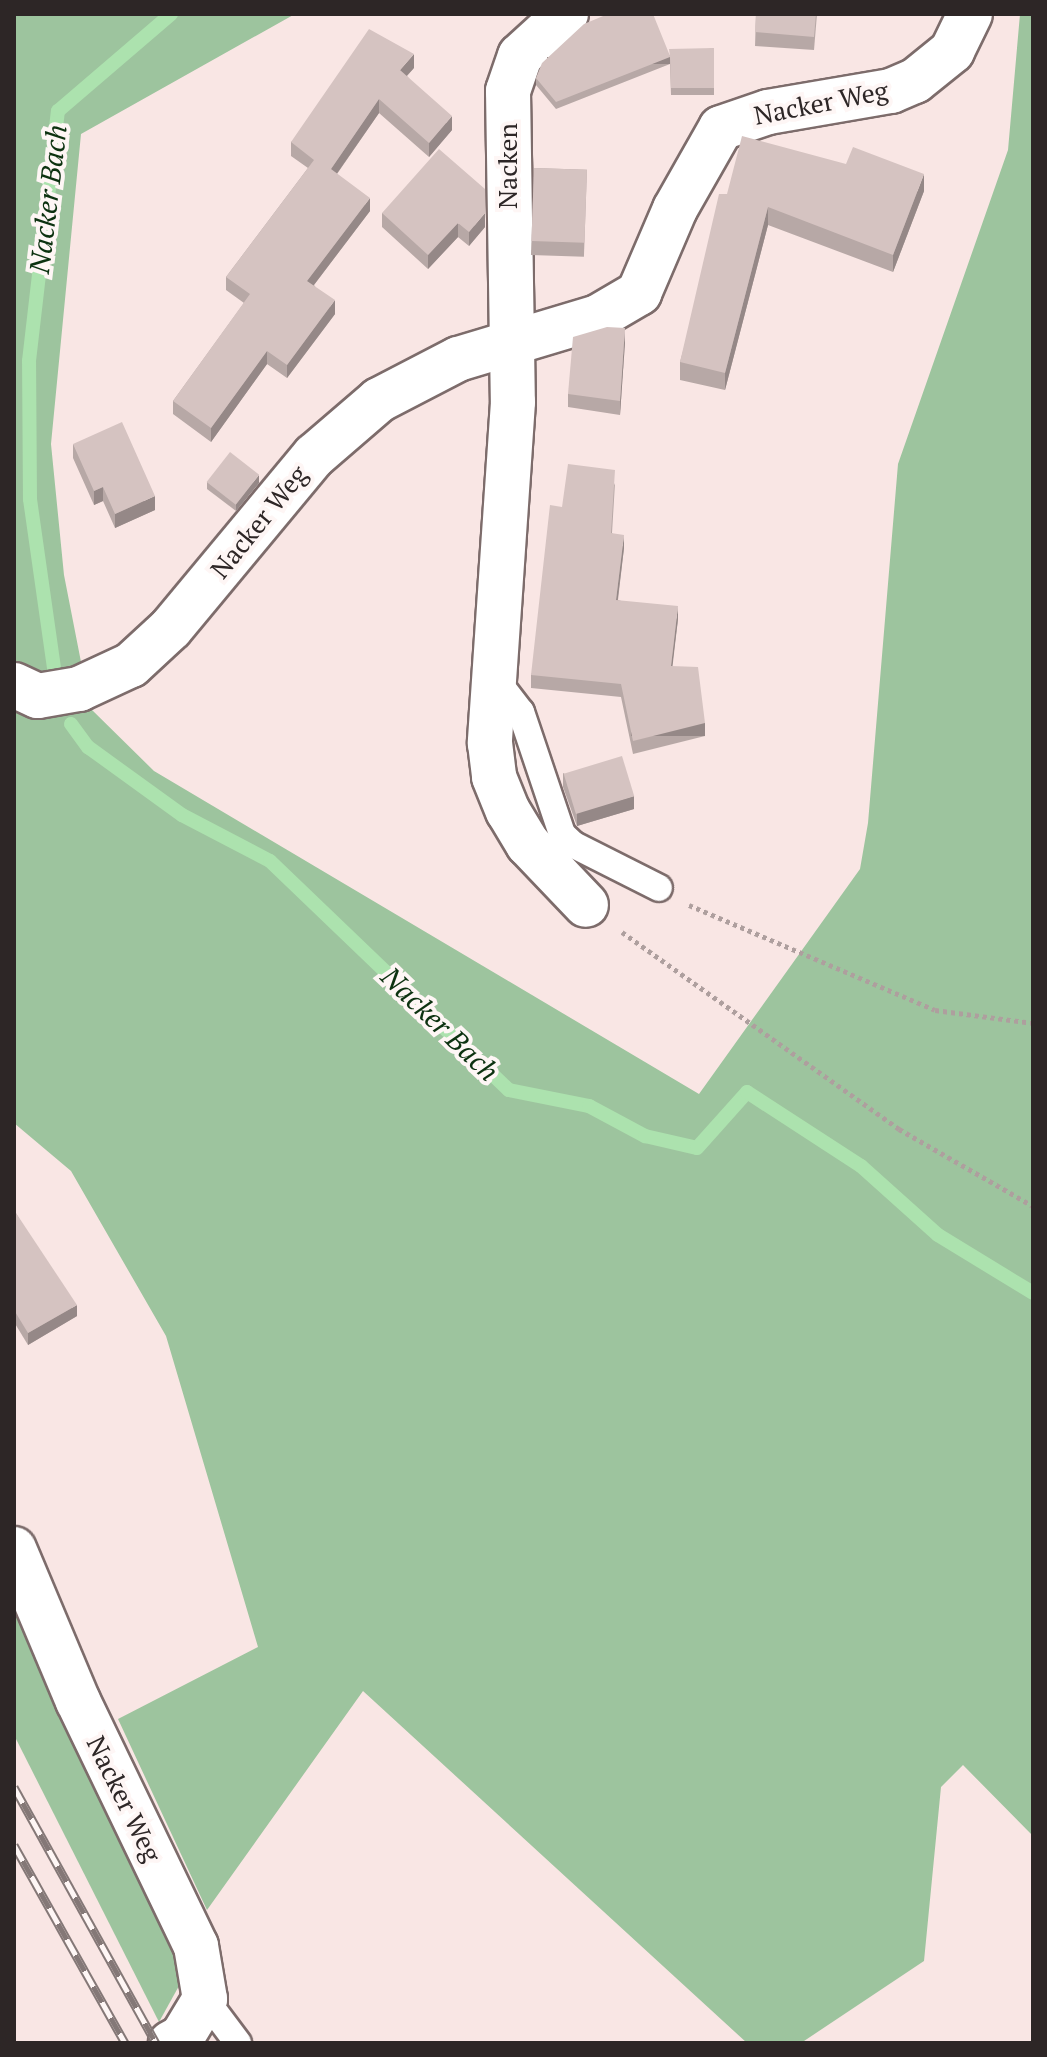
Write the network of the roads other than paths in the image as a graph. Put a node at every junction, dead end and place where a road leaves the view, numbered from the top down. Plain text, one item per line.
1 (566, 14) edge
2 (970, 14) edge
3 (511, 340) junction
4 (493, 676) junction
5 (14, 685) edge
6 (659, 888) road end
7 (586, 905) road end
8 (14, 1549) edge
9 (205, 1999) junction
10 (171, 2043) edge
11 (238, 2043) edge

1 - 3 street, Nacken
2 - 3 street, Nacker Weg
3 - 4 street
3 - 5 street, Nacker Weg
4 - 6 lane
4 - 7 street
8 - 9 street, Nacker Weg
9 - 10 street
9 - 11 lane

